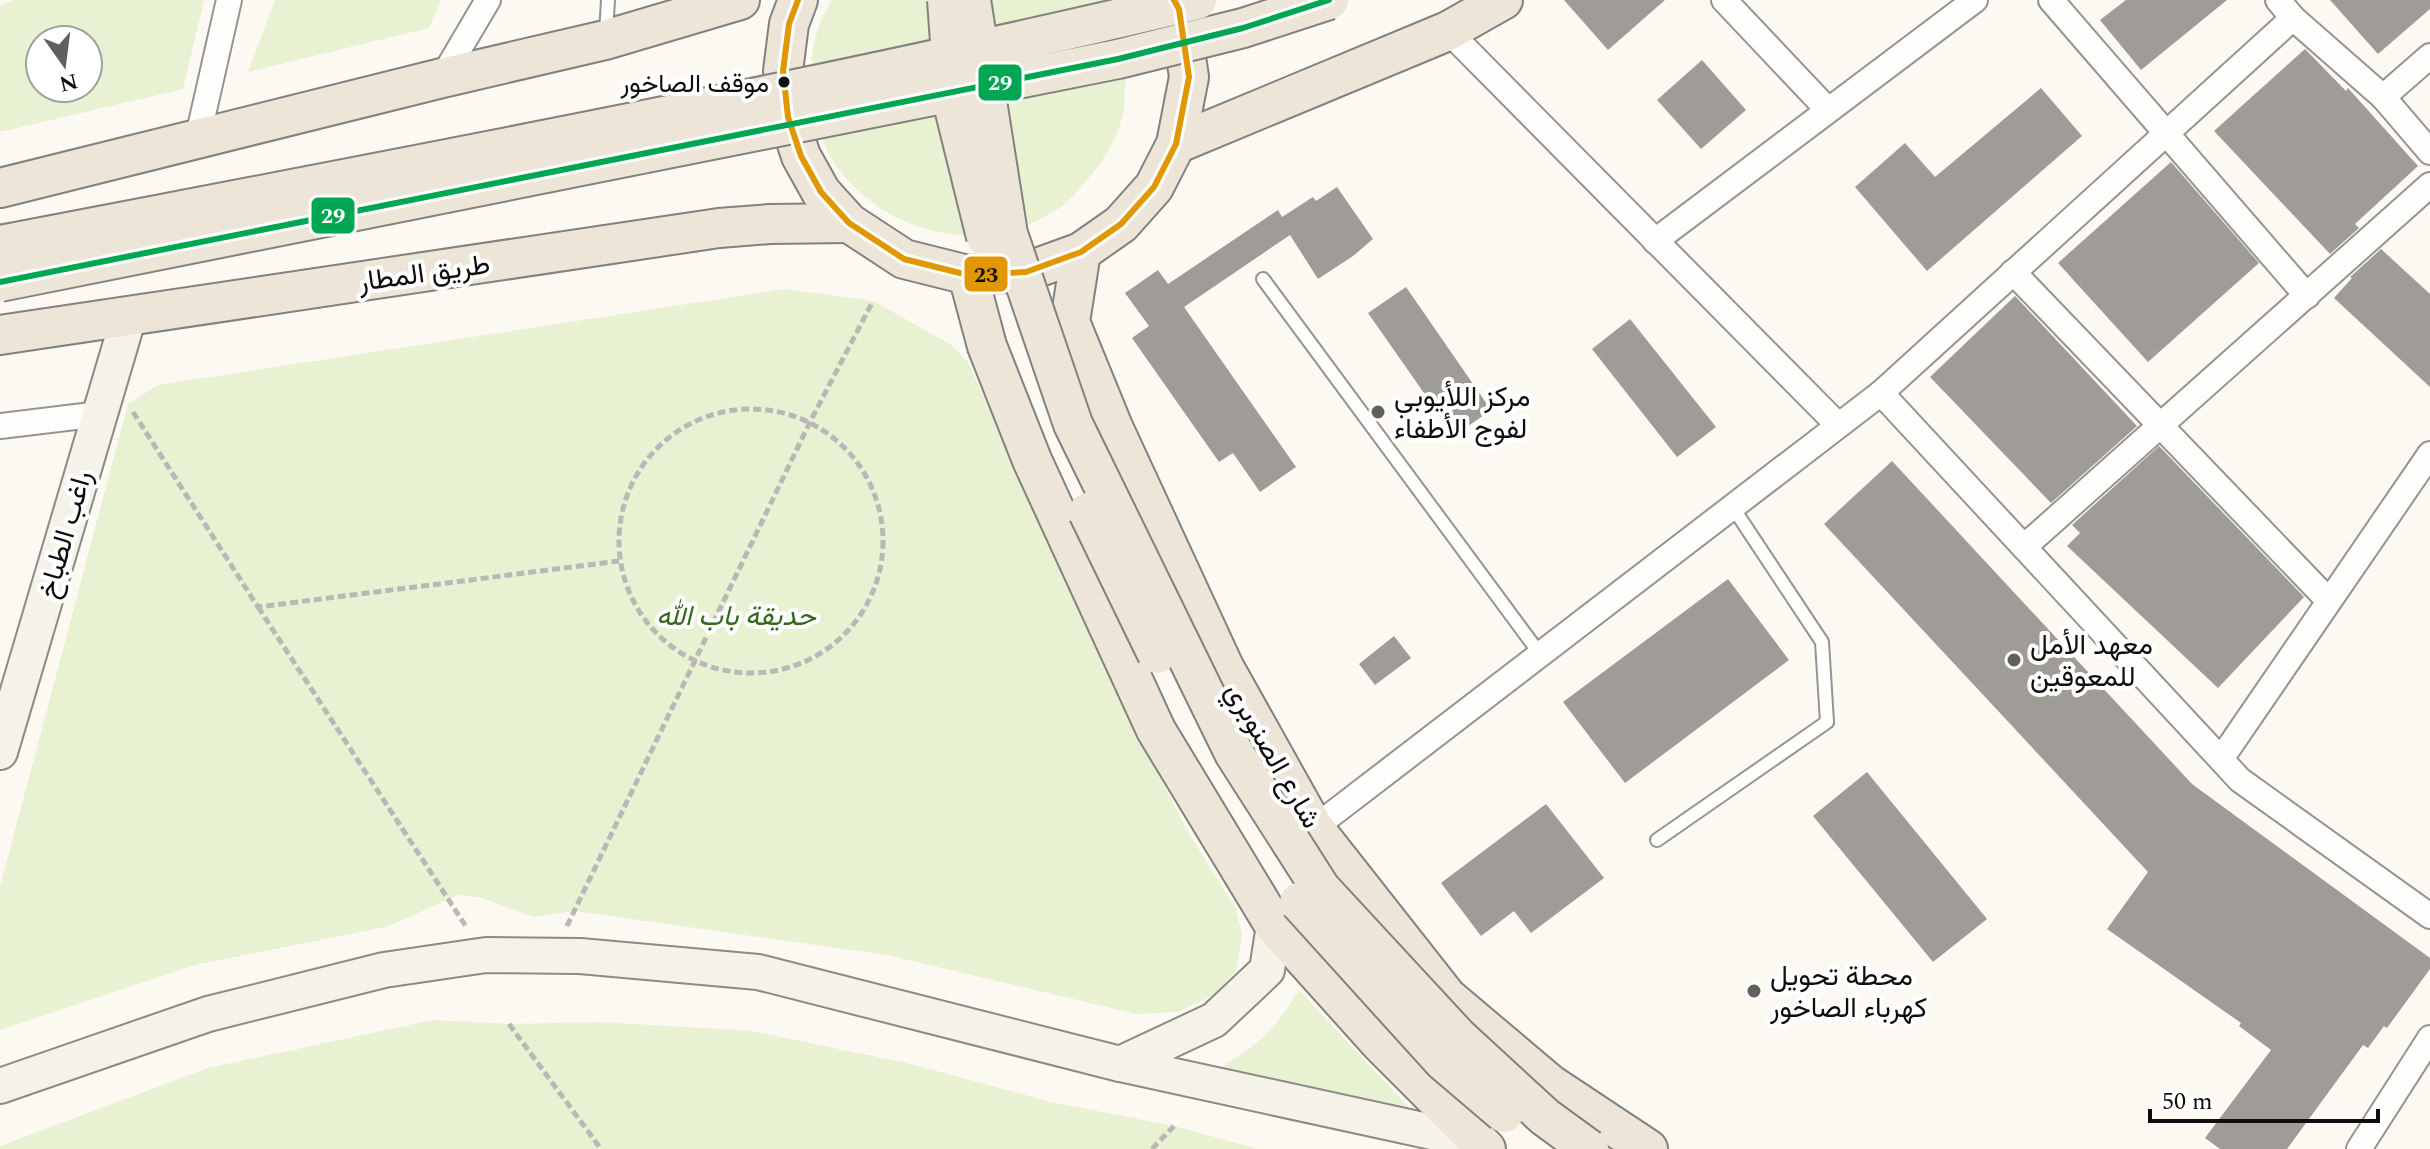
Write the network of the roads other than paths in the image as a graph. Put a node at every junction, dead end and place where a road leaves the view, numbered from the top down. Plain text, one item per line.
1 (229, 0) edge
2 (488, 0) edge
3 (608, 0) edge
4 (740, 0) edge
5 (798, 0) edge
6 (947, 0) edge
7 (971, 0) edge
8 (1174, 0) edge
9 (1197, 0) edge
10 (1329, 0) edge
11 (1503, 0) edge
12 (1724, 0) edge
13 (2051, 0) edge
14 (1959, 4) edge
15 (2286, 9) edge
16 (1448, 31) junction
17 (605, 40) junction
18 (2430, 56) edge
19 (442, 78) junction
20 (2383, 97) junction
21 (1828, 110) junction
22 (2167, 133) junction
23 (197, 141) junction
24 (1176, 144) junction
25 (2430, 152) edge
26 (2430, 185) edge
27 (0, 188) edge
28 (849, 223) junction
29 (1655, 241) junction
30 (0, 245) edge
31 (1081, 252) junction
32 (2013, 272) junction
33 (968, 275) junction
34 (1263, 279) dead end
35 (0, 282) edge
36 (2307, 296) junction
37 (129, 316) junction
38 (0, 335) edge
39 (1881, 393) junction
40 (104, 400) junction
41 (1838, 425) junction
42 (2161, 425) junction
43 (0, 426) edge
44 (1113, 427) junction
45 (2430, 454) edge
46 (1032, 460) junction
47 (1732, 506) junction
48 (2024, 547) junction
49 (2328, 600) junction
50 (1540, 654) junction
51 (1, 743) edge
52 (2221, 759) junction
53 (1314, 828) junction
54 (1657, 840) dead end
55 (2430, 916) edge
56 (1274, 925) junction
57 (2430, 1038) edge
58 (1120, 1064) junction
59 (0, 1086) edge
60 (1482, 1145) edge
61 (1552, 1149) edge
62 (1589, 1149) edge
63 (1648, 1149) edge
64 (2359, 1149) edge

1 - 23 street
2 - 19 street
3 - 17 lane
4 - 17 main road
5 - 28 main road
6 - 61 main road, bridge
7 - 62 main road, bridge
8 - 24 main road
9 - 30 main road, bridge
10 - 35 main road, bridge
11 - 16 main road
12 - 21 street
13 - 22 street
14 - 21 street
15 - 20 street
15 - 22 street
16 - 24 main road
16 - 29 street
17 - 19 main road
18 - 20 street
19 - 23 main road
20 - 25 street
21 - 29 street
22 - 32 street
22 - 36 street
23 - 27 main road
24 - 31 main road
26 - 36 street
28 - 33 main road
28 - 37 main road, طريق المطار
29 - 41 street
31 - 33 main road
31 - 44 main road, شارع الصنوبري
32 - 39 street
32 - 42 street
33 - 46 main road
34 - 50 lane
36 - 42 street
37 - 38 main road, طريق المطار
37 - 40 main road, راغب الطباخ
39 - 41 street
39 - 48 street
40 - 43 street
40 - 51 main road, راغب الطباخ
41 - 47 street
42 - 48 street
42 - 49 street
44 - 46 main road
44 - 53 main road, شارع الصنوبري
45 - 49 street
46 - 56 main road
47 - 50 street
47 - 54 lane
48 - 52 street
49 - 52 street
50 - 53 street
52 - 55 street
53 - 63 main road, شارع الصنوبري
56 - 58 main road
56 - 60 main road
57 - 64 street
58 - 59 main road
58 - 60 main road

